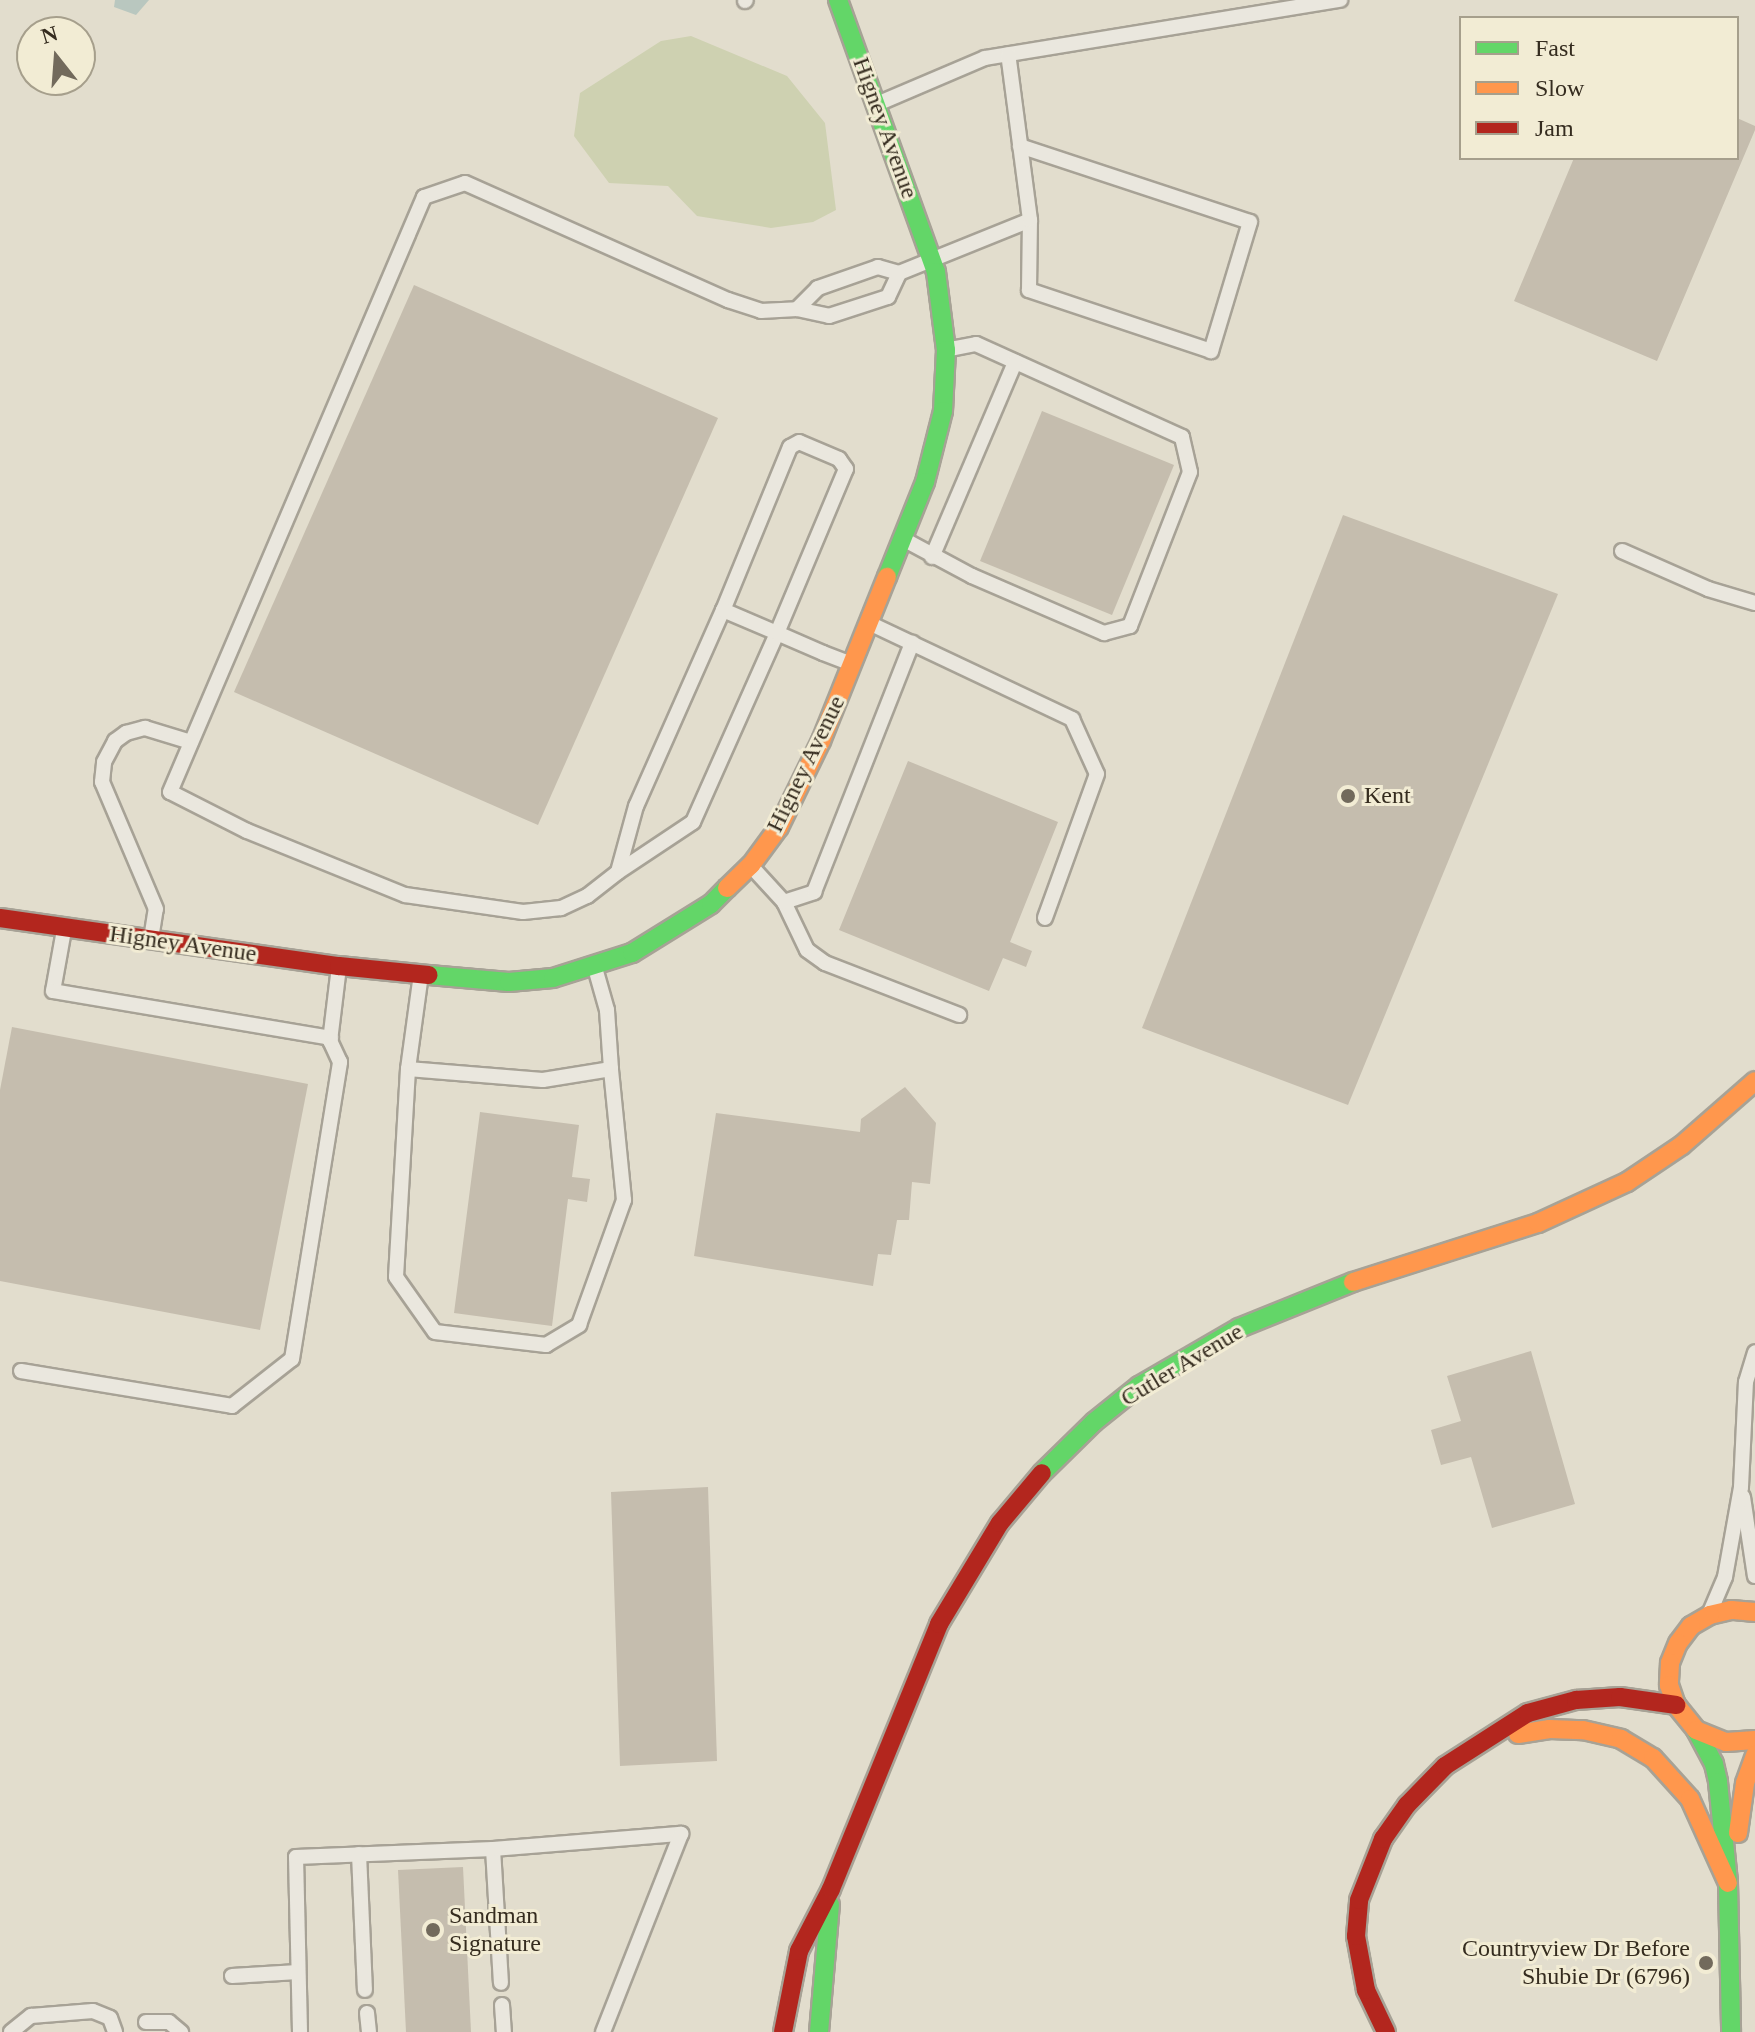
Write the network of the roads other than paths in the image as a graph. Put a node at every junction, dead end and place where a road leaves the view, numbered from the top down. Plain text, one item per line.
1 (838, 0) edge
2 (1340, 0) edge
3 (1008, 54) junction
4 (876, 104) junction
5 (1020, 146) junction
6 (1030, 220) junction
7 (932, 258) junction
8 (899, 273) junction
9 (797, 309) junction
10 (946, 350) junction
11 (1015, 362) junction
12 (902, 538) junction
13 (1622, 551) dead end
14 (932, 557) junction
15 (1755, 603) edge
16 (723, 610) junction
17 (868, 623) junction
18 (777, 633) junction
19 (912, 643) junction
20 (852, 664) junction
21 (191, 742) junction
22 (751, 865) junction
23 (618, 872) junction
24 (784, 902) junction
25 (0, 918) edge
26 (1045, 918) dead end
27 (65, 928) junction
28 (151, 939) junction
29 (339, 966) junction
30 (595, 967) junction
31 (421, 974) junction
32 (959, 1015) dead end
33 (331, 1038) junction
34 (408, 1069) junction
35 (611, 1069) junction
36 (1755, 1081) edge
37 (1755, 1352) edge
38 (21, 1371) dead end
39 (1741, 1487) junction
40 (1755, 1576) edge
41 (1755, 1612) edge
42 (1710, 1615) junction
43 (1676, 1705) junction
44 (1696, 1730) junction
45 (1481, 1740) junction
46 (1755, 1740) edge
47 (1755, 1755) edge
48 (493, 1849) junction
49 (359, 1854) junction
50 (1728, 1883) junction
51 (831, 1889) junction
52 (298, 1972) junction
53 (232, 1976) dead end
54 (501, 1983) dead end
55 (365, 1990) dead end
56 (502, 2005) dead end
57 (367, 2013) dead end
58 (146, 2022) dead end
59 (11, 2032) edge
60 (115, 2032) edge
61 (181, 2032) edge
62 (300, 2032) edge
63 (369, 2032) edge
64 (504, 2032) edge
65 (603, 2032) edge
66 (783, 2032) edge
67 (819, 2032) edge
68 (1386, 2032) edge
69 (1731, 2032) edge

1 - 4 street, Higney Avenue
2 - 3 lane
3 - 4 lane
3 - 5 lane
4 - 7 street, Higney Avenue
5 - 6 lane
5 - 6 lane
6 - 7 lane
7 - 8 lane
7 - 10 street, Higney Avenue
8 - 9 lane
8 - 9 lane
9 - 21 lane
10 - 11 lane
10 - 12 street, Higney Avenue
11 - 14 lane
11 - 14 lane
12 - 14 lane
12 - 17 street, Higney Avenue
13 - 15 lane
16 - 18 lane
16 - 18 lane
16 - 23 lane
17 - 19 lane
17 - 20 street, Higney Avenue
18 - 20 lane
18 - 23 lane
19 - 24 lane
19 - 26 lane
20 - 22 street, Higney Avenue
21 - 23 lane
21 - 28 lane
22 - 24 lane
22 - 30 street, Higney Avenue
24 - 32 lane
25 - 27 street, Higney Avenue
27 - 28 street, Higney Avenue
27 - 33 lane
28 - 29 street, Higney Avenue
29 - 31 street, Higney Avenue
29 - 33 lane
30 - 31 street, Higney Avenue
30 - 35 lane
31 - 34 lane
33 - 38 lane
34 - 35 lane
34 - 35 lane
36 - 51 street, Cutler Avenue
37 - 39 lane
39 - 40 lane
39 - 42 lane
41 - 42 street
42 - 43 street
43 - 44 street
43 - 45 street
44 - 46 street
44 - 50 street
45 - 50 street
45 - 68 street
47 - 50 street
48 - 49 lane
48 - 54 lane
48 - 65 lane
49 - 52 lane
49 - 55 lane
50 - 69 street
51 - 66 street, Cutler Avenue
51 - 67 street, Cutler Avenue
52 - 53 lane
52 - 62 lane
56 - 64 lane
57 - 63 lane
58 - 61 lane
59 - 60 lane

